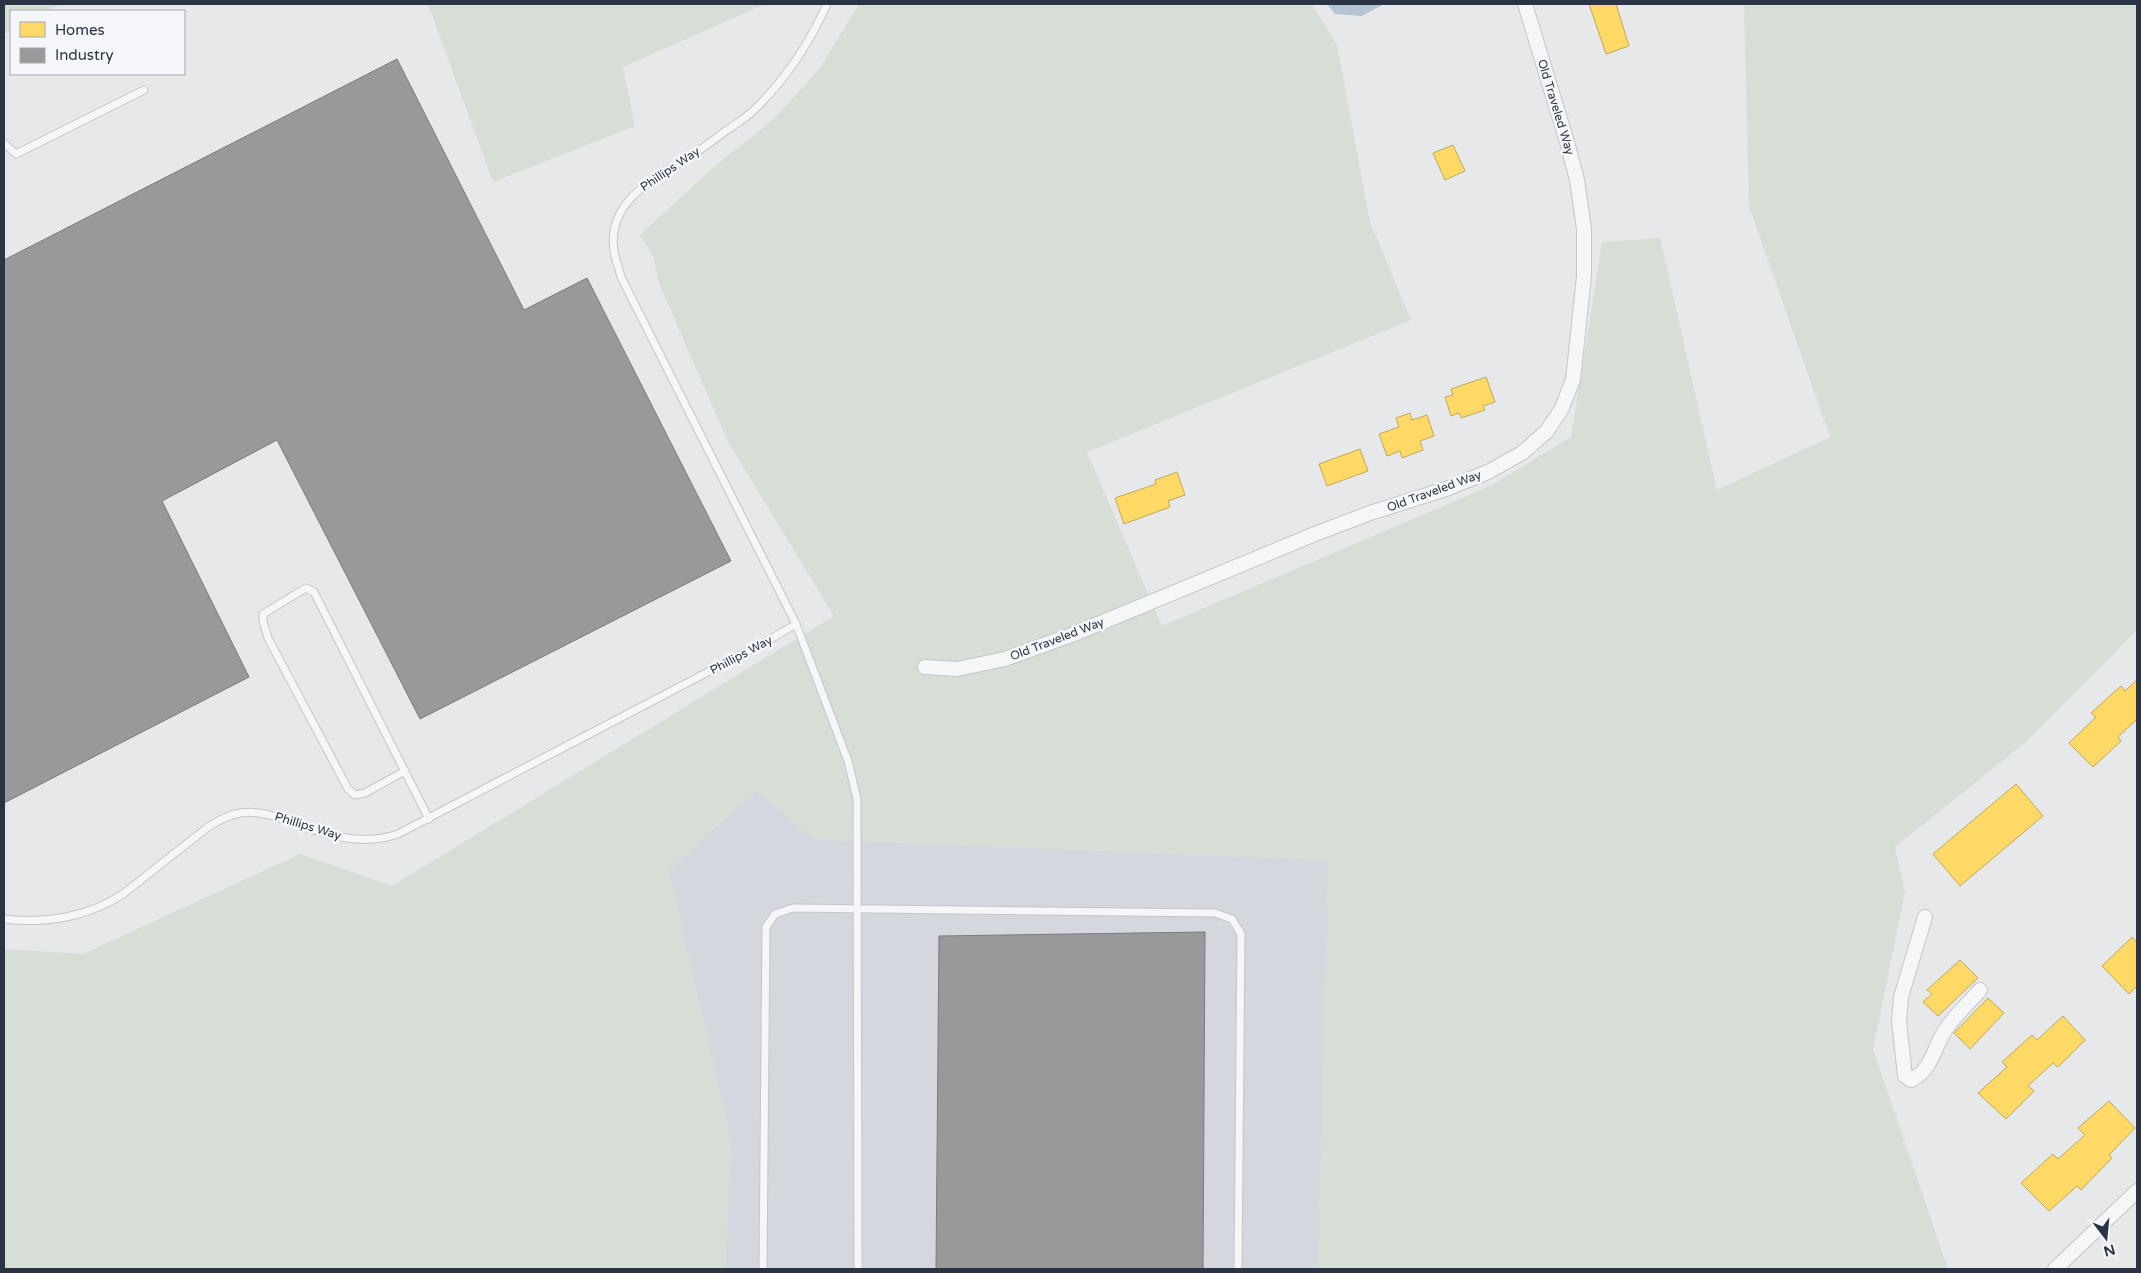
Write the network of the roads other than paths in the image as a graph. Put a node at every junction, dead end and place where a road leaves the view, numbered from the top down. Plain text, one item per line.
1 (827, 4) edge
2 (1525, 4) edge
3 (144, 90) dead end
4 (4, 143) edge
5 (796, 624) junction
6 (925, 667) dead end
7 (405, 772) junction
8 (429, 819) junction
9 (858, 909) junction
10 (1925, 917) dead end
11 (4, 918) edge
12 (1980, 990) dead end
13 (2137, 1191) edge
14 (763, 1269) edge
15 (858, 1269) edge
16 (1238, 1269) edge
17 (2056, 1269) edge

1 - 5 lane, Phillips Way
2 - 6 street, Old Traveled Way
3 - 4 lane
5 - 8 lane, Phillips Way
5 - 9 lane
7 - 7 lane
7 - 8 lane
8 - 11 lane, Phillips Way
9 - 14 lane
9 - 15 lane
9 - 16 lane
10 - 12 street
13 - 17 street

